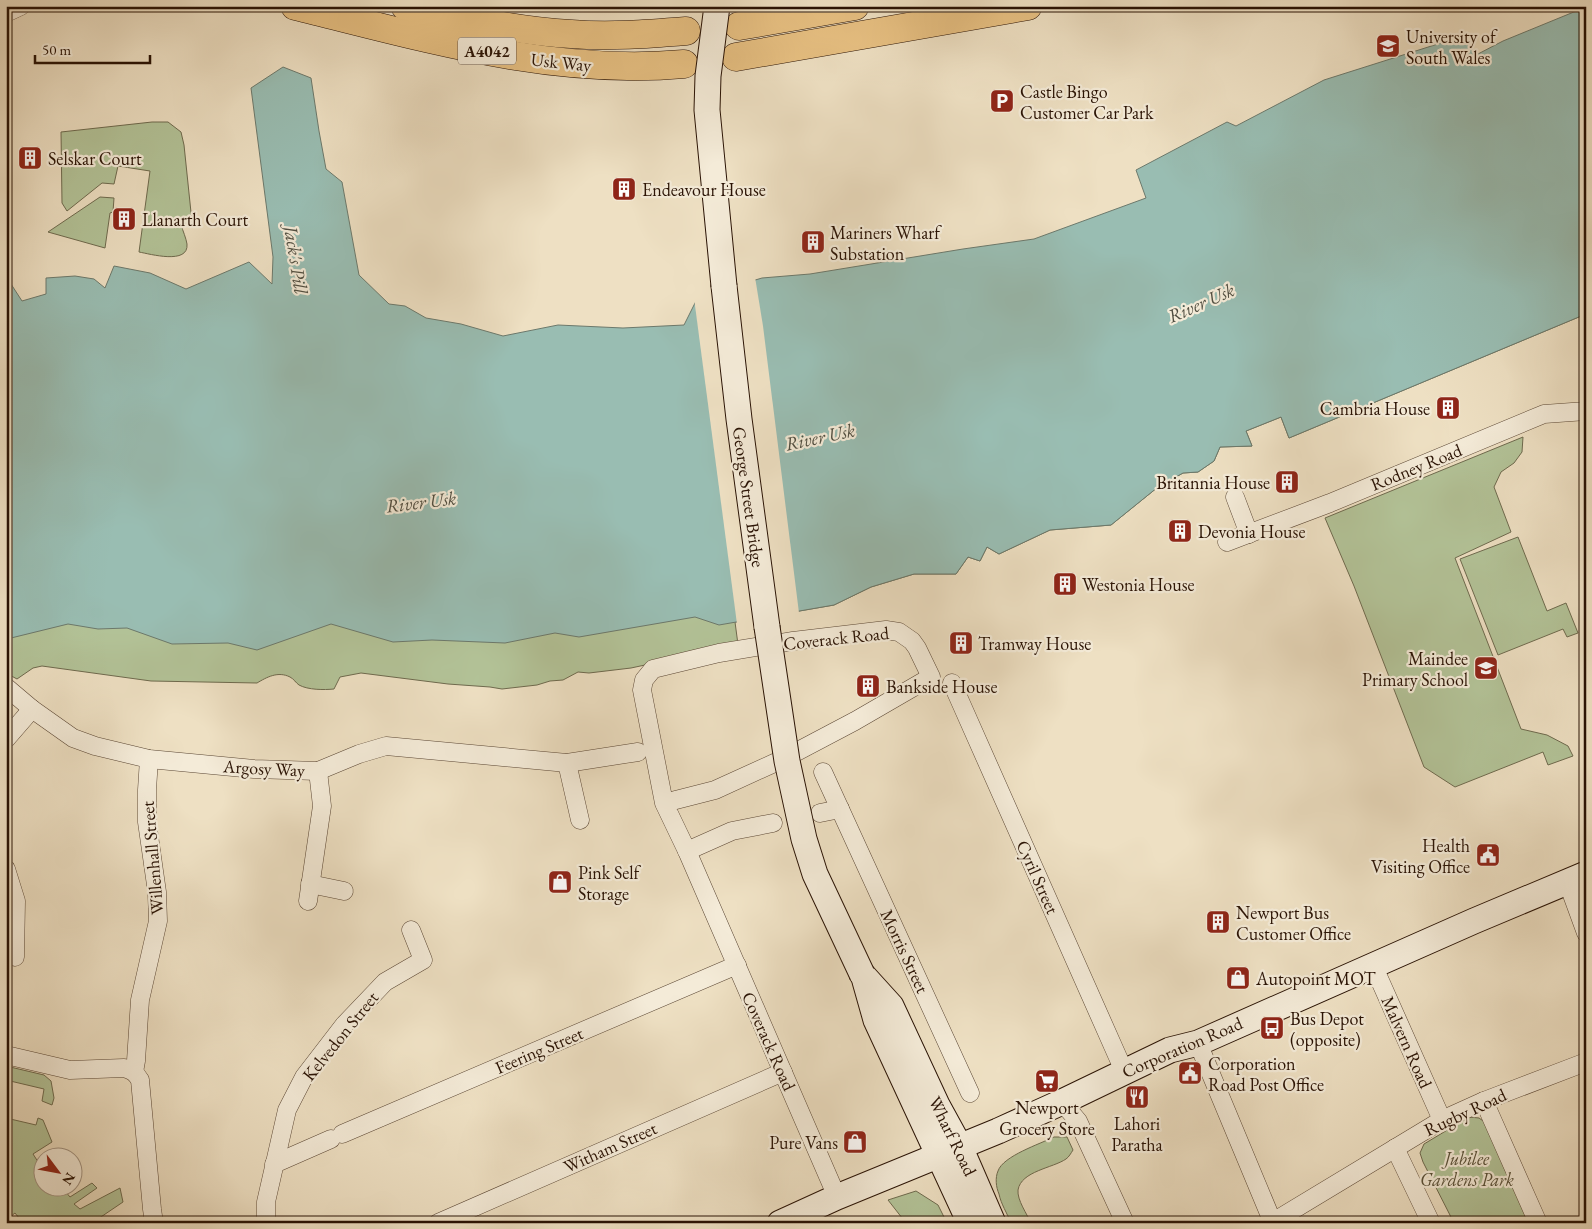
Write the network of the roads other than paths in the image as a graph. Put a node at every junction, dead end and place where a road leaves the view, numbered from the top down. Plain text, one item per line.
1 (21, 6) edge
2 (295, 6) edge
3 (405, 6) edge
4 (717, 6) edge
5 (855, 6) edge
6 (1028, 6) edge
7 (6, 13) edge
8 (739, 26) dead end
9 (686, 31) dead end
10 (736, 57) dead end
11 (684, 64) dead end
12 (1586, 411) edge
13 (1235, 497) dead end
14 (1249, 534) junction
15 (1227, 542) dead end
16 (952, 683) dead end
17 (6, 687) edge
18 (32, 709) junction
19 (6, 739) edge
20 (638, 752) dead end
21 (149, 759) junction
22 (567, 762) junction
23 (318, 771) junction
24 (823, 772) dead end
25 (664, 803) junction
26 (840, 809) junction
27 (820, 813) dead end
28 (580, 820) dead end
29 (774, 823) dead end
30 (687, 851) junction
31 (6, 869) edge
32 (1577, 878) edge
33 (344, 891) dead end
34 (411, 930) dead end
35 (1586, 933) edge
36 (14, 957) dead end
37 (737, 965) junction
38 (1372, 965) junction
39 (1198, 1042) junction
40 (903, 1054) joint
41 (6, 1055) edge
42 (1586, 1062) edge
43 (1124, 1071) junction
44 (134, 1072) junction
45 (783, 1072) junction
46 (970, 1093) dead end
47 (1484, 1101) junction
48 (1062, 1102) junction
49 (1442, 1120) junction
50 (1395, 1148) junction
51 (949, 1151) junction
52 (274, 1164) junction
53 (837, 1197) junction
54 (789, 1221) edge
55 (978, 1222) edge
56 (1273, 1222) edge
57 (154, 1223) edge
58 (266, 1223) edge
59 (438, 1223) edge
60 (1125, 1223) edge
61 (1431, 1223) edge
62 (1538, 1223) edge

1 - 7 street
2 - 11 main road, Usk Way / A4042
3 - 9 main road, Usk Way / A4042
4 - 40 main road, George Street Bridge, bridge
5 - 8 main road
6 - 10 main road
12 - 14 street, Rodney Road
13 - 14 street
14 - 15 street, Rodney Road
16 - 43 street, Cyril Street
17 - 18 street, Argosy Way
18 - 19 street
18 - 21 street, Argosy Way
20 - 22 street, Argosy Way
21 - 23 street, Argosy Way
21 - 44 street, Willenhall Street
22 - 23 street, Argosy Way
22 - 28 street
23 - 33 street
24 - 26 street, Morris Street
25 - 25 street, Coverack Road
25 - 30 street, Coverack Road
26 - 27 street
26 - 46 street, Morris Street
29 - 30 street
30 - 37 street, Coverack Road
31 - 36 street
32 - 35 street
32 - 38 main road, Corporation Road
34 - 52 street, Kelvedon Street
37 - 45 street, Coverack Road
37 - 52 street, Feering Street
38 - 39 main road, Corporation Road
38 - 49 street, Malvern Road
39 - 43 main road, Corporation Road
39 - 56 street
40 - 51 main road, Wharf Road
41 - 44 street
42 - 47 street, Rugby Road
43 - 48 main road, Corporation Road
44 - 57 street, Willenhall Street
45 - 53 street, Coverack Road
45 - 59 street, Witham Street
47 - 49 street, Rugby Road
47 - 62 street
48 - 51 main road, Corporation Road
48 - 60 street
49 - 50 street, Rugby Road
50 - 56 street, Rugby Road
50 - 61 street
51 - 53 main road, Corporation Road
51 - 55 main road, Wharf Road
52 - 58 street, Kelvedon Street
53 - 54 main road, Corporation Road

